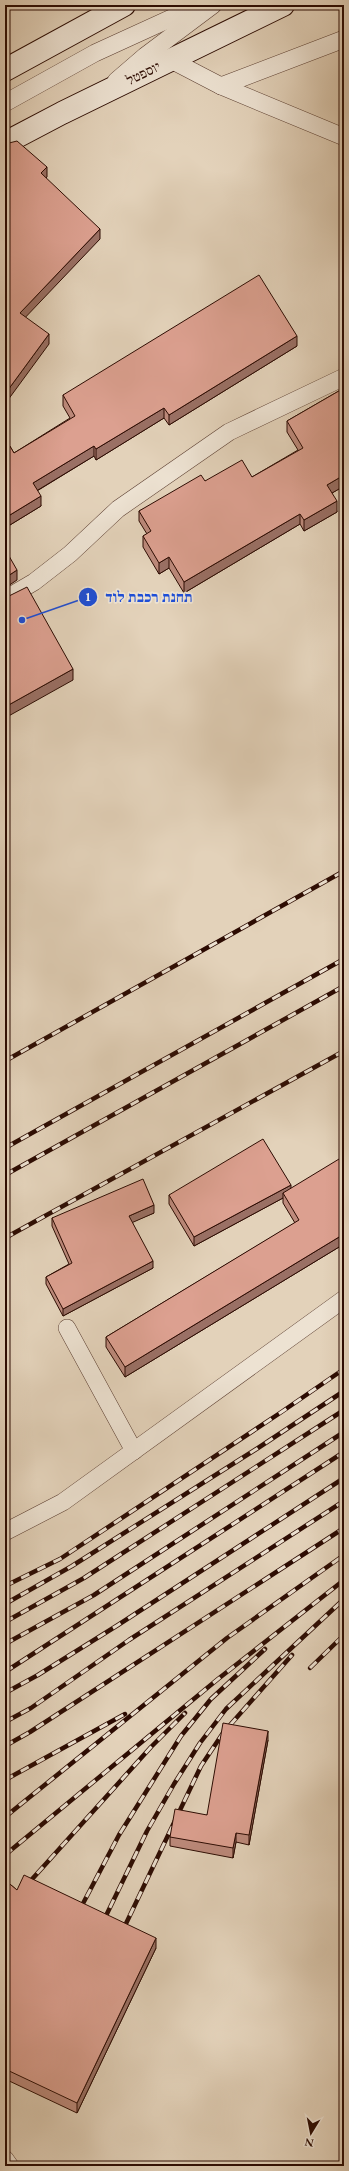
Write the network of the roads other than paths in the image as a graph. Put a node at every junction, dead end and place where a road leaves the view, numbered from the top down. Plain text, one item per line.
1 (124, 5) edge
2 (200, 5) edge
3 (213, 5) edge
4 (283, 5) edge
5 (344, 39) edge
6 (171, 60) junction
7 (5, 70) edge
8 (221, 86) junction
9 (100, 94) junction
10 (5, 103) edge
11 (344, 137) edge
12 (5, 143) edge
13 (344, 377) edge
14 (5, 599) edge
15 (344, 1299) edge
16 (67, 1328) dead end
17 (134, 1451) junction
18 (5, 1532) edge
19 (5, 2159) edge
20 (10, 2166) edge

1 - 7 main road
2 - 10 lane
3 - 9 lane
4 - 6 main road, יוספטל
5 - 8 lane
6 - 8 lane
6 - 9 main road, יוספטל
8 - 11 lane
9 - 12 main road, יוספטל
13 - 14 lane
15 - 17 lane
16 - 17 lane
17 - 18 lane
19 - 20 lane

